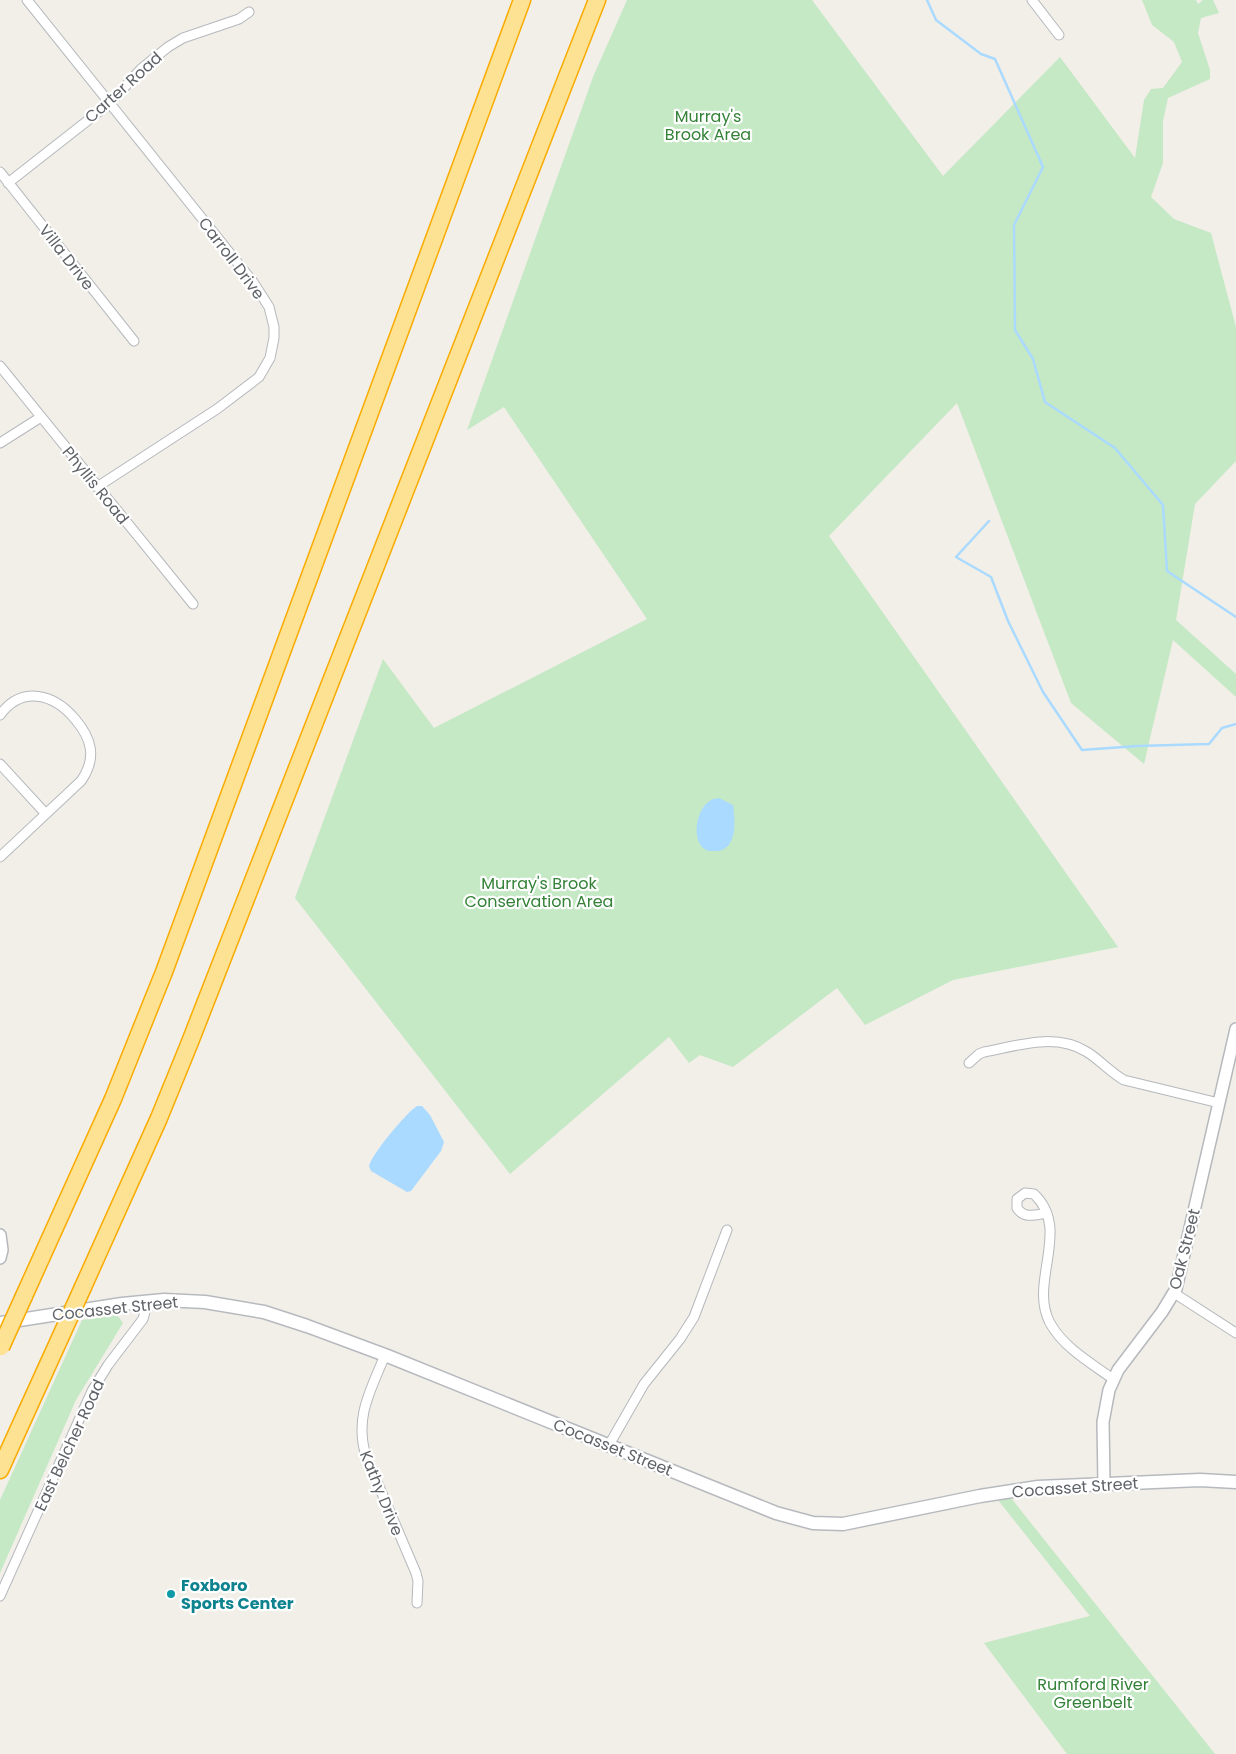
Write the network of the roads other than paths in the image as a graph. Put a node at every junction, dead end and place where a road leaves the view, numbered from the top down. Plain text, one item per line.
1 (27, 0) edge
2 (522, 0) edge
3 (597, 0) edge
4 (1032, 0) edge
5 (250, 12) dead end
6 (1059, 36) dead end
7 (110, 103) junction
8 (0, 172) edge
9 (8, 183) junction
10 (134, 341) dead end
11 (0, 366) edge
12 (41, 418) junction
13 (0, 443) edge
14 (98, 486) junction
15 (192, 604) dead end
16 (0, 715) edge
17 (0, 764) edge
18 (46, 814) junction
19 (0, 857) edge
20 (1236, 1029) edge
21 (969, 1063) dead end
22 (1219, 1103) junction
23 (1046, 1214) dead end
24 (727, 1230) dead end
25 (0, 1235) edge
26 (0, 1258) edge
27 (1174, 1293) junction
28 (148, 1301) junction
29 (0, 1323) edge
30 (1236, 1333) edge
31 (1, 1349) edge
32 (385, 1355) junction
33 (1113, 1379) junction
34 (609, 1445) junction
35 (0, 1470) edge
36 (1236, 1482) edge
37 (1104, 1484) junction
38 (0, 1596) edge
39 (417, 1603) dead end

1 - 7 street, Carroll Drive
2 - 31 highway, bridge
3 - 35 highway, bridge
4 - 6 street
5 - 7 street, Carter Road
7 - 9 street, Carter Road
7 - 14 street, Carroll Drive
8 - 9 street, Villa Drive
9 - 10 street, Villa Drive
11 - 12 street, Phyllis Road
12 - 13 street
12 - 14 street, Phyllis Road
14 - 15 street, Phyllis Road
16 - 18 street
17 - 18 street
18 - 19 street
20 - 22 street, Oak Street
21 - 22 street
22 - 27 street, Oak Street
23 - 33 street
24 - 34 street
25 - 26 street
27 - 30 street
27 - 33 street, Oak Street
28 - 29 main road, Cocasset Street
28 - 32 main road, Cocasset Street
28 - 38 street, East Belcher Road
32 - 34 main road, Cocasset Street
32 - 39 street, Kathy Drive
33 - 37 street, Oak Street
34 - 37 main road, Cocasset Street
36 - 37 main road, Cocasset Street

